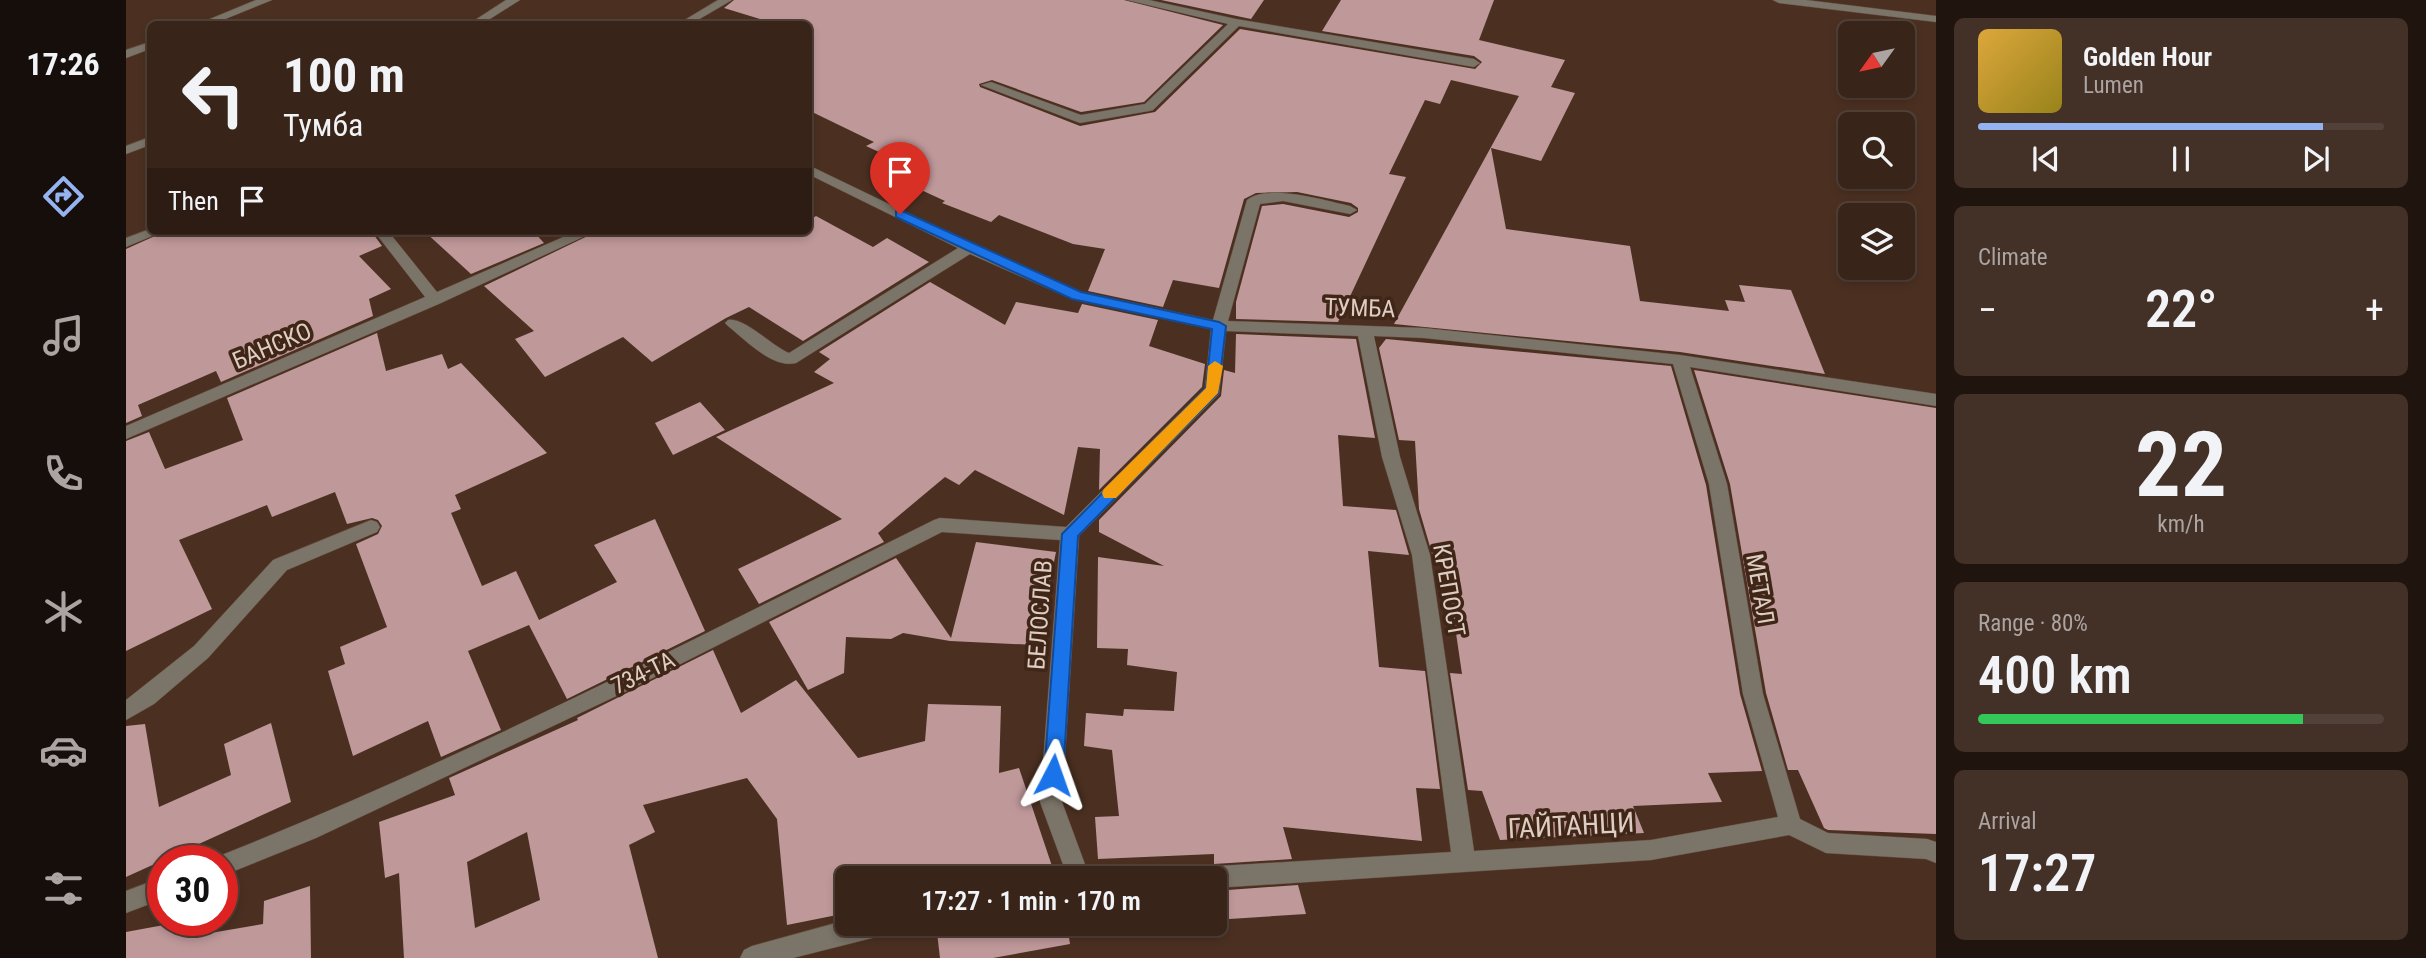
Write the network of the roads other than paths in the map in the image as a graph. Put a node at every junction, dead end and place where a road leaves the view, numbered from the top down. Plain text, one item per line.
1 (266, 0) edge
2 (514, 0) edge
3 (726, 0) edge
4 (1133, 0) edge
5 (1779, 0) edge
6 (1820, 3) edge
7 (1936, 19) edge
8 (212, 21) edge
9 (480, 21) edge
10 (689, 21) edge
11 (1236, 22) junction
12 (147, 47) edge
13 (126, 54) edge
14 (1474, 63) dead end
15 (987, 85) dead end
16 (147, 142) edge
17 (126, 150) edge
18 (812, 171) edge
19 (1350, 210) dead end
20 (147, 235) edge
21 (384, 235) edge
22 (580, 235) edge
23 (126, 243) edge
24 (969, 248) junction
25 (436, 300) junction
26 (733, 323) dead end
27 (1219, 326) junction
28 (1365, 331) junction
29 (1679, 360) junction
30 (1936, 400) edge
31 (126, 433) edge
32 (371, 527) dead end
33 (1070, 534) junction
34 (126, 710) edge
35 (1791, 825) junction
36 (1936, 853) edge
37 (238, 858) edge
38 (1464, 861) junction
39 (1075, 866) edge
40 (1227, 876) edge
41 (147, 894) edge
42 (126, 902) edge
43 (835, 935) edge
44 (752, 958) edge

1 - 8 street
2 - 9 street
3 - 10 street
4 - 11 street
5 - 6 street
6 - 7 street
11 - 14 street
11 - 15 street
12 - 13 street
16 - 17 street
18 - 24 street, ТУМБА
19 - 27 street, БЕЛОСЛАВ
20 - 23 street
21 - 25 street
22 - 25 street
24 - 26 street
24 - 27 street, ТУМБА
25 - 31 street, БАНСКО
27 - 28 street, ТУМБА
27 - 33 street, БЕЛОСЛАВ
28 - 29 street, ТУМБА
28 - 38 street, КРЕПОСТ
29 - 30 street, ТУМБА
29 - 35 street, МЕТАЛ
32 - 34 street
33 - 37 street, 734-ТА
33 - 39 street, БЕЛОСЛАВ
35 - 36 street
35 - 38 street, ГАЙТАНЦИ
38 - 40 street, ГАЙТАНЦИ
41 - 42 street
43 - 44 street

